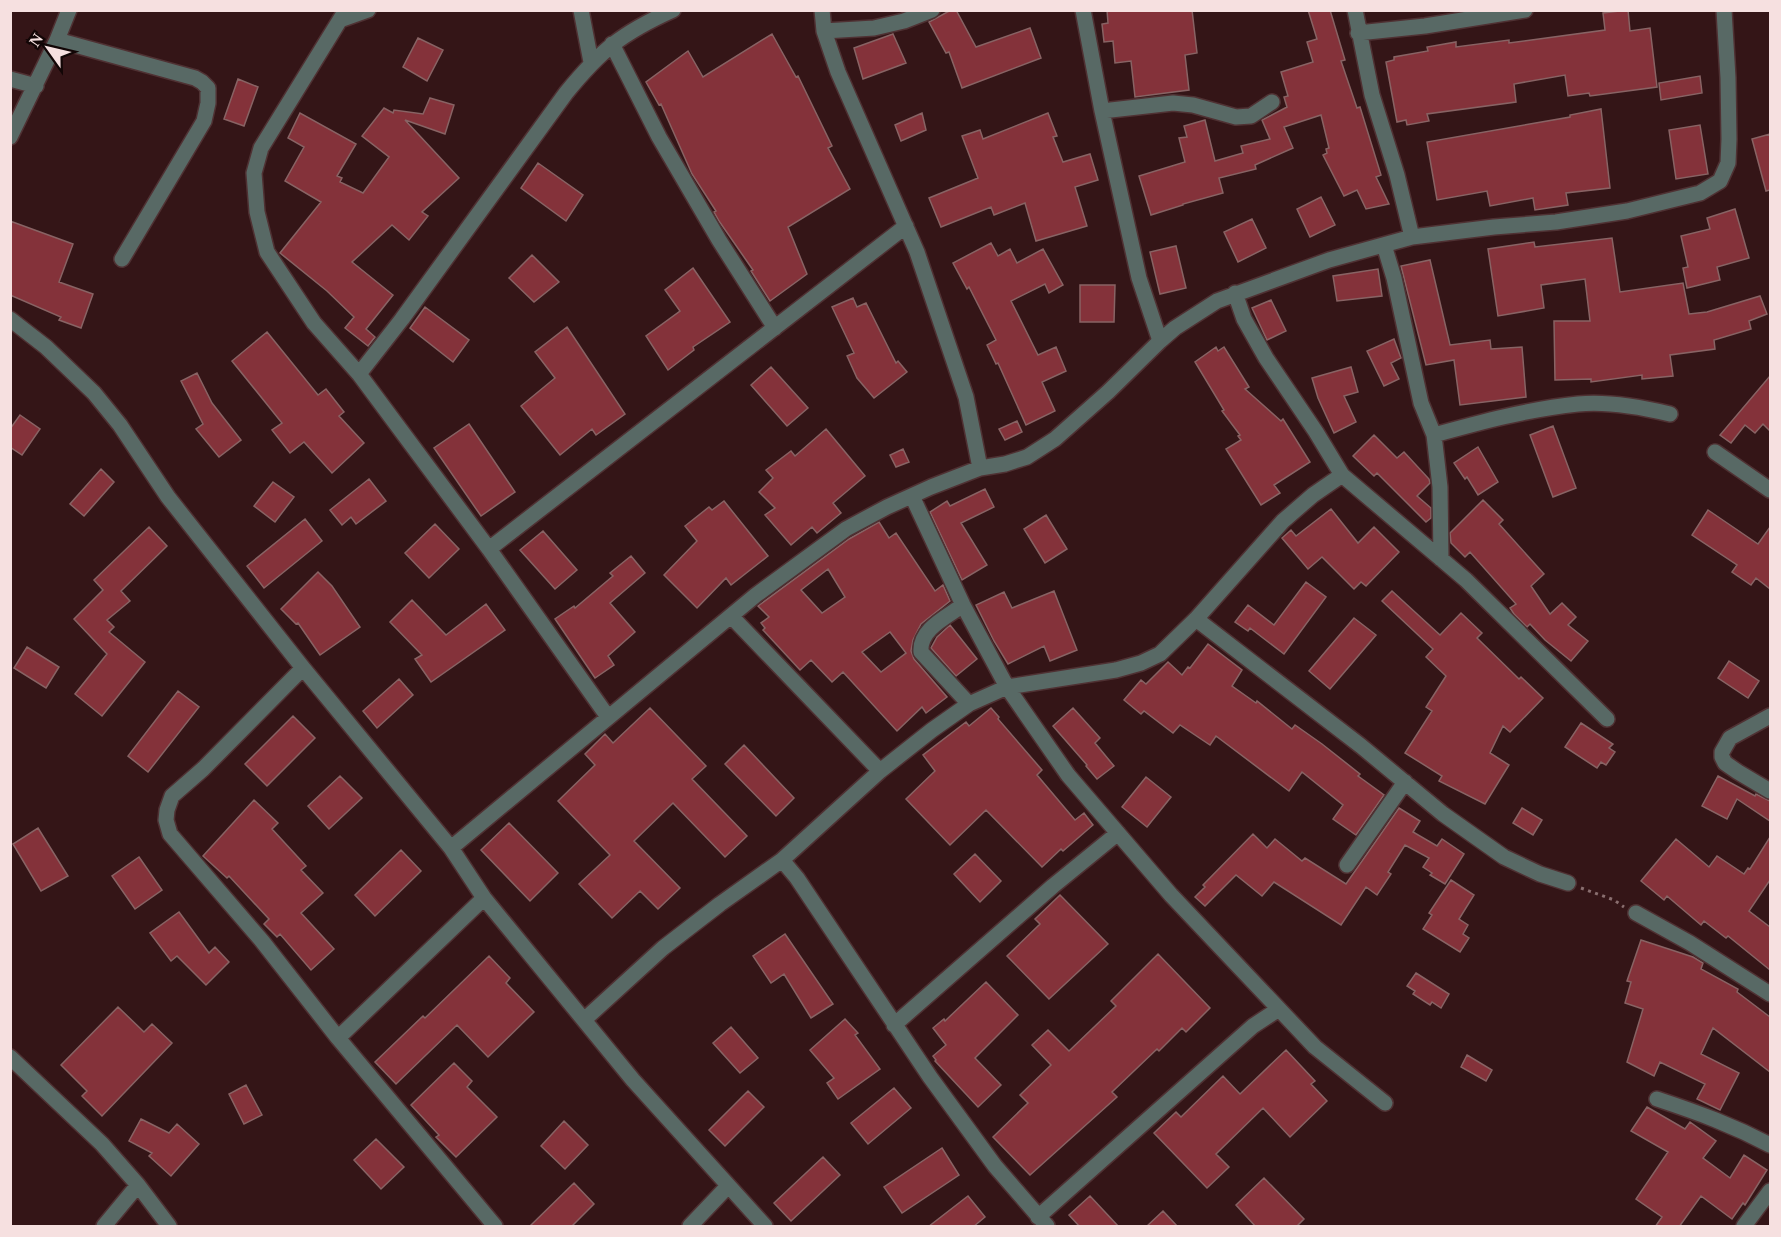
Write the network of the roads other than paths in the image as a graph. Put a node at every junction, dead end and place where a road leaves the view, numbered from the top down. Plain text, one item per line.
1 (69, 10) edge
2 (368, 10) edge
3 (580, 10) edge
4 (673, 10) edge
5 (822, 10) edge
6 (932, 10) edge
7 (1083, 10) edge
8 (1355, 10) edge
9 (1525, 10) edge
10 (1724, 10) edge
11 (343, 15) edge
12 (824, 31) junction
13 (1358, 33) junction
14 (57, 40) junction
15 (612, 44) junction
16 (591, 62) junction
17 (10, 79) edge
18 (36, 86) junction
19 (1272, 102) dead end
20 (1102, 111) junction
21 (10, 137) edge
22 (906, 226) junction
23 (1412, 237) junction
24 (1384, 245) junction
25 (122, 259) dead end
26 (1235, 293) junction
27 (10, 319) edge
28 (775, 328) junction
29 (1160, 340) junction
30 (359, 374) junction
31 (1670, 414) dead end
32 (1434, 435) junction
33 (1716, 452) dead end
34 (980, 468) junction
35 (1342, 475) junction
36 (1770, 490) edge
37 (912, 496) junction
38 (489, 549) junction
39 (1441, 559) junction
40 (963, 605) junction
41 (731, 616) junction
42 (1196, 619) junction
43 (303, 668) junction
44 (1007, 687) junction
45 (969, 704) junction
46 (1770, 716) edge
47 (608, 717) junction
48 (1607, 718) dead end
49 (880, 771) junction
50 (1405, 782) junction
51 (1770, 791) edge
52 (1118, 833) junction
53 (451, 848) junction
54 (782, 860) junction
55 (1347, 865) dead end
56 (1568, 883) road end
57 (484, 898) junction
58 (1636, 913) road end
59 (1770, 994) edge
60 (1279, 1009) junction
61 (584, 1020) junction
62 (894, 1025) junction
63 (338, 1038) junction
64 (10, 1057) edge
65 (1657, 1100) dead end
66 (1385, 1103) dead end
67 (1770, 1145) edge
68 (138, 1185) junction
69 (728, 1186) junction
70 (1770, 1191) edge
71 (1042, 1222) edge
72 (104, 1227) edge
73 (170, 1227) edge
74 (495, 1227) edge
75 (690, 1227) edge
76 (765, 1227) edge
77 (1744, 1227) edge

1 - 14 street
2 - 11 street
3 - 16 street
4 - 15 street
5 - 12 street
6 - 12 street
7 - 20 street
8 - 13 street
9 - 13 street
10 - 23 street
11 - 30 street
12 - 22 street
13 - 23 street
14 - 18 street
14 - 25 street
15 - 16 street
15 - 28 street
16 - 30 street
17 - 18 street
18 - 21 street
19 - 20 street
20 - 29 street
22 - 28 street
22 - 34 street
23 - 24 street
24 - 26 street
24 - 32 street
26 - 29 street
26 - 35 street
27 - 43 street
28 - 38 street
29 - 34 street
30 - 38 street
31 - 32 street
32 - 39 street
33 - 36 street
34 - 37 street
35 - 39 street
35 - 42 street
37 - 40 street
37 - 41 street
38 - 47 street
39 - 48 street
40 - 44 street
40 - 45 street
41 - 47 street
41 - 49 street
42 - 44 street
42 - 50 street
43 - 53 street
43 - 63 street
44 - 45 street
44 - 52 street
45 - 49 street
46 - 51 street
47 - 53 street
49 - 54 street
50 - 55 street
50 - 56 street
52 - 60 street
52 - 62 street
53 - 57 street
54 - 61 street
54 - 62 street
57 - 61 street
57 - 63 street
58 - 59 street
60 - 66 street
60 - 71 street
61 - 69 street
62 - 71 street
63 - 74 street
64 - 68 street
65 - 67 street
68 - 72 street
68 - 73 street
69 - 75 street
69 - 76 street
70 - 77 street

